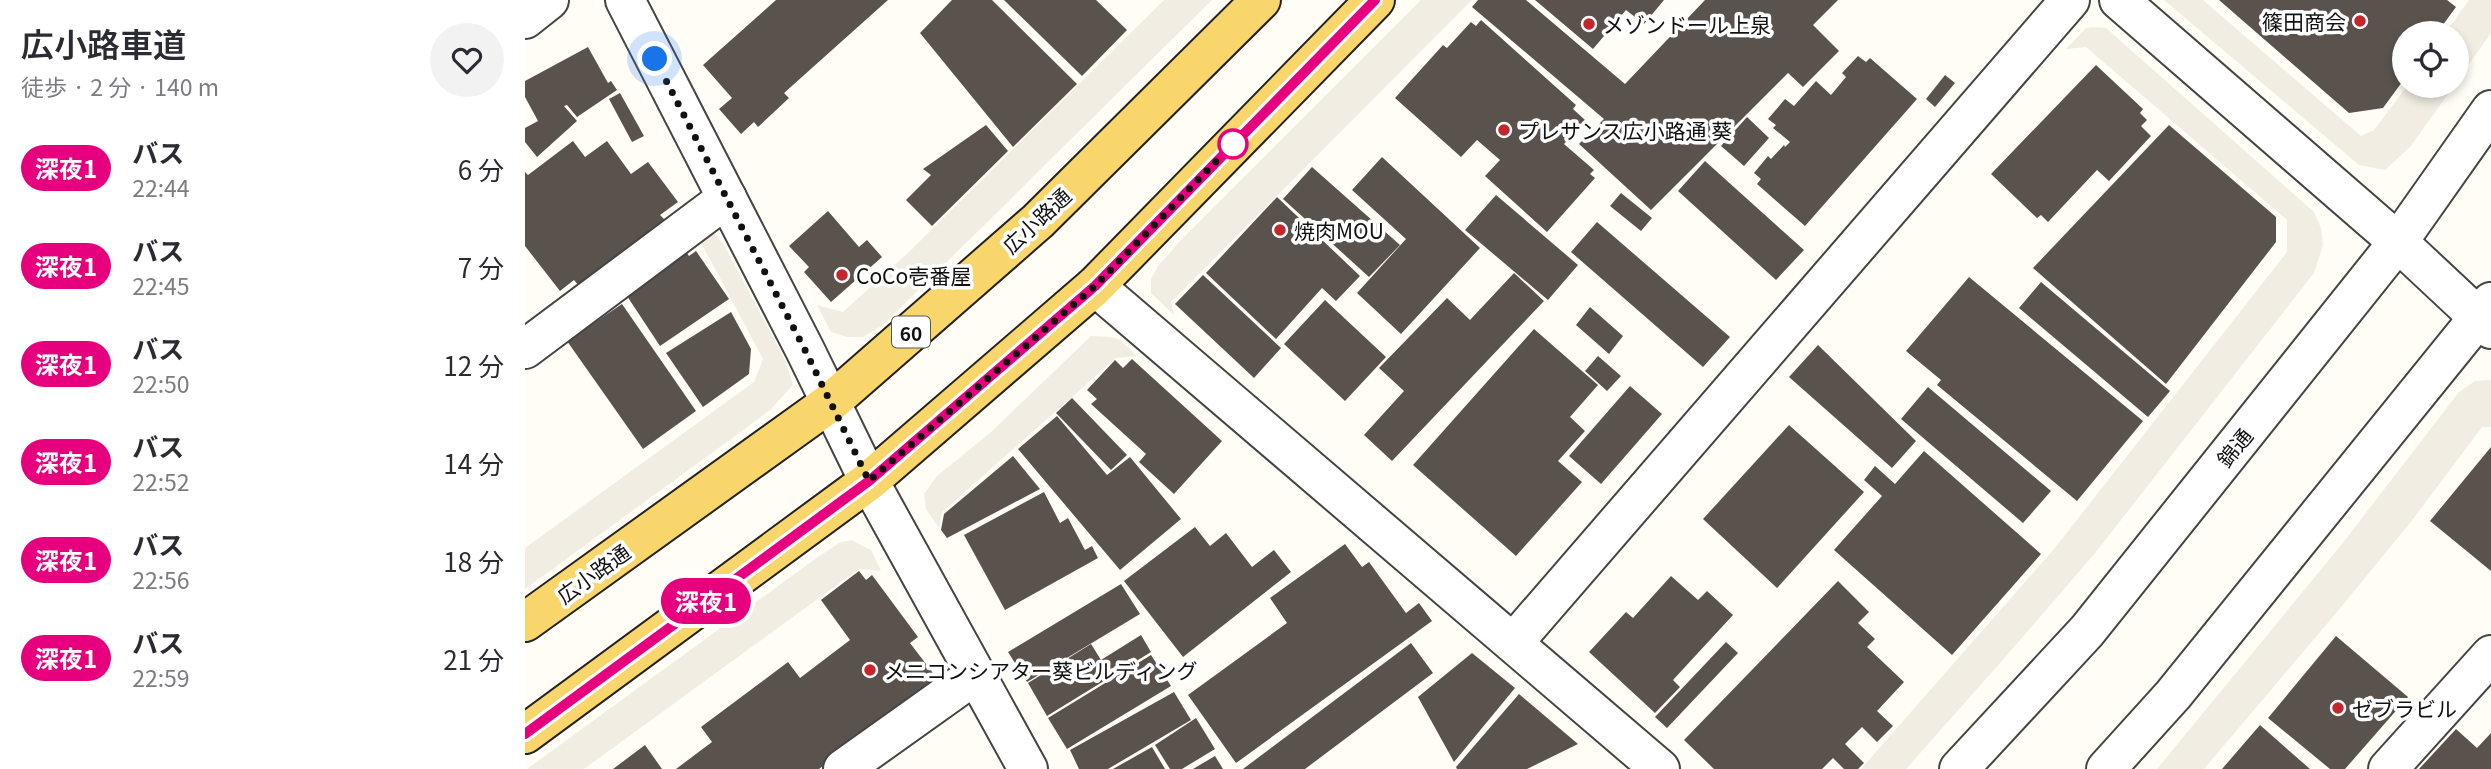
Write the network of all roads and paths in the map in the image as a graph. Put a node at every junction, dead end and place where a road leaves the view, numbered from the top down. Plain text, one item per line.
1 (549, 0) edge
2 (625, 0) edge
3 (1261, 0) edge
4 (1375, 0) edge
5 (2070, 0) edge
6 (2119, 0) edge
7 (525, 19) edge
8 (2491, 110) edge
9 (727, 198) junction
10 (2398, 242) junction
11 (1095, 286) junction
12 (2487, 316) edge
13 (525, 349) edge
14 (831, 402) junction
15 (869, 481) junction
16 (525, 622) edge
17 (1514, 642) junction
18 (2491, 655) edge
19 (975, 675) junction
20 (525, 734) edge
21 (843, 769) edge
22 (1028, 769) edge
23 (1660, 769) edge
24 (1959, 769) edge
25 (2106, 769) edge
26 (2388, 769) edge

1 - 7 street
2 - 9 street
3 - 14 main road, 広小路通 / 60
4 - 11 main road
5 - 17 street
6 - 10 street
8 - 10 street, 錦通
9 - 13 street
9 - 14 street
10 - 12 street
10 - 24 street, 錦通
11 - 15 main road
11 - 17 street
12 - 25 street
14 - 15 street
14 - 16 main road, 広小路通 / 60
15 - 19 street
15 - 20 main road
17 - 23 street
18 - 26 street
19 - 21 street
19 - 22 street

